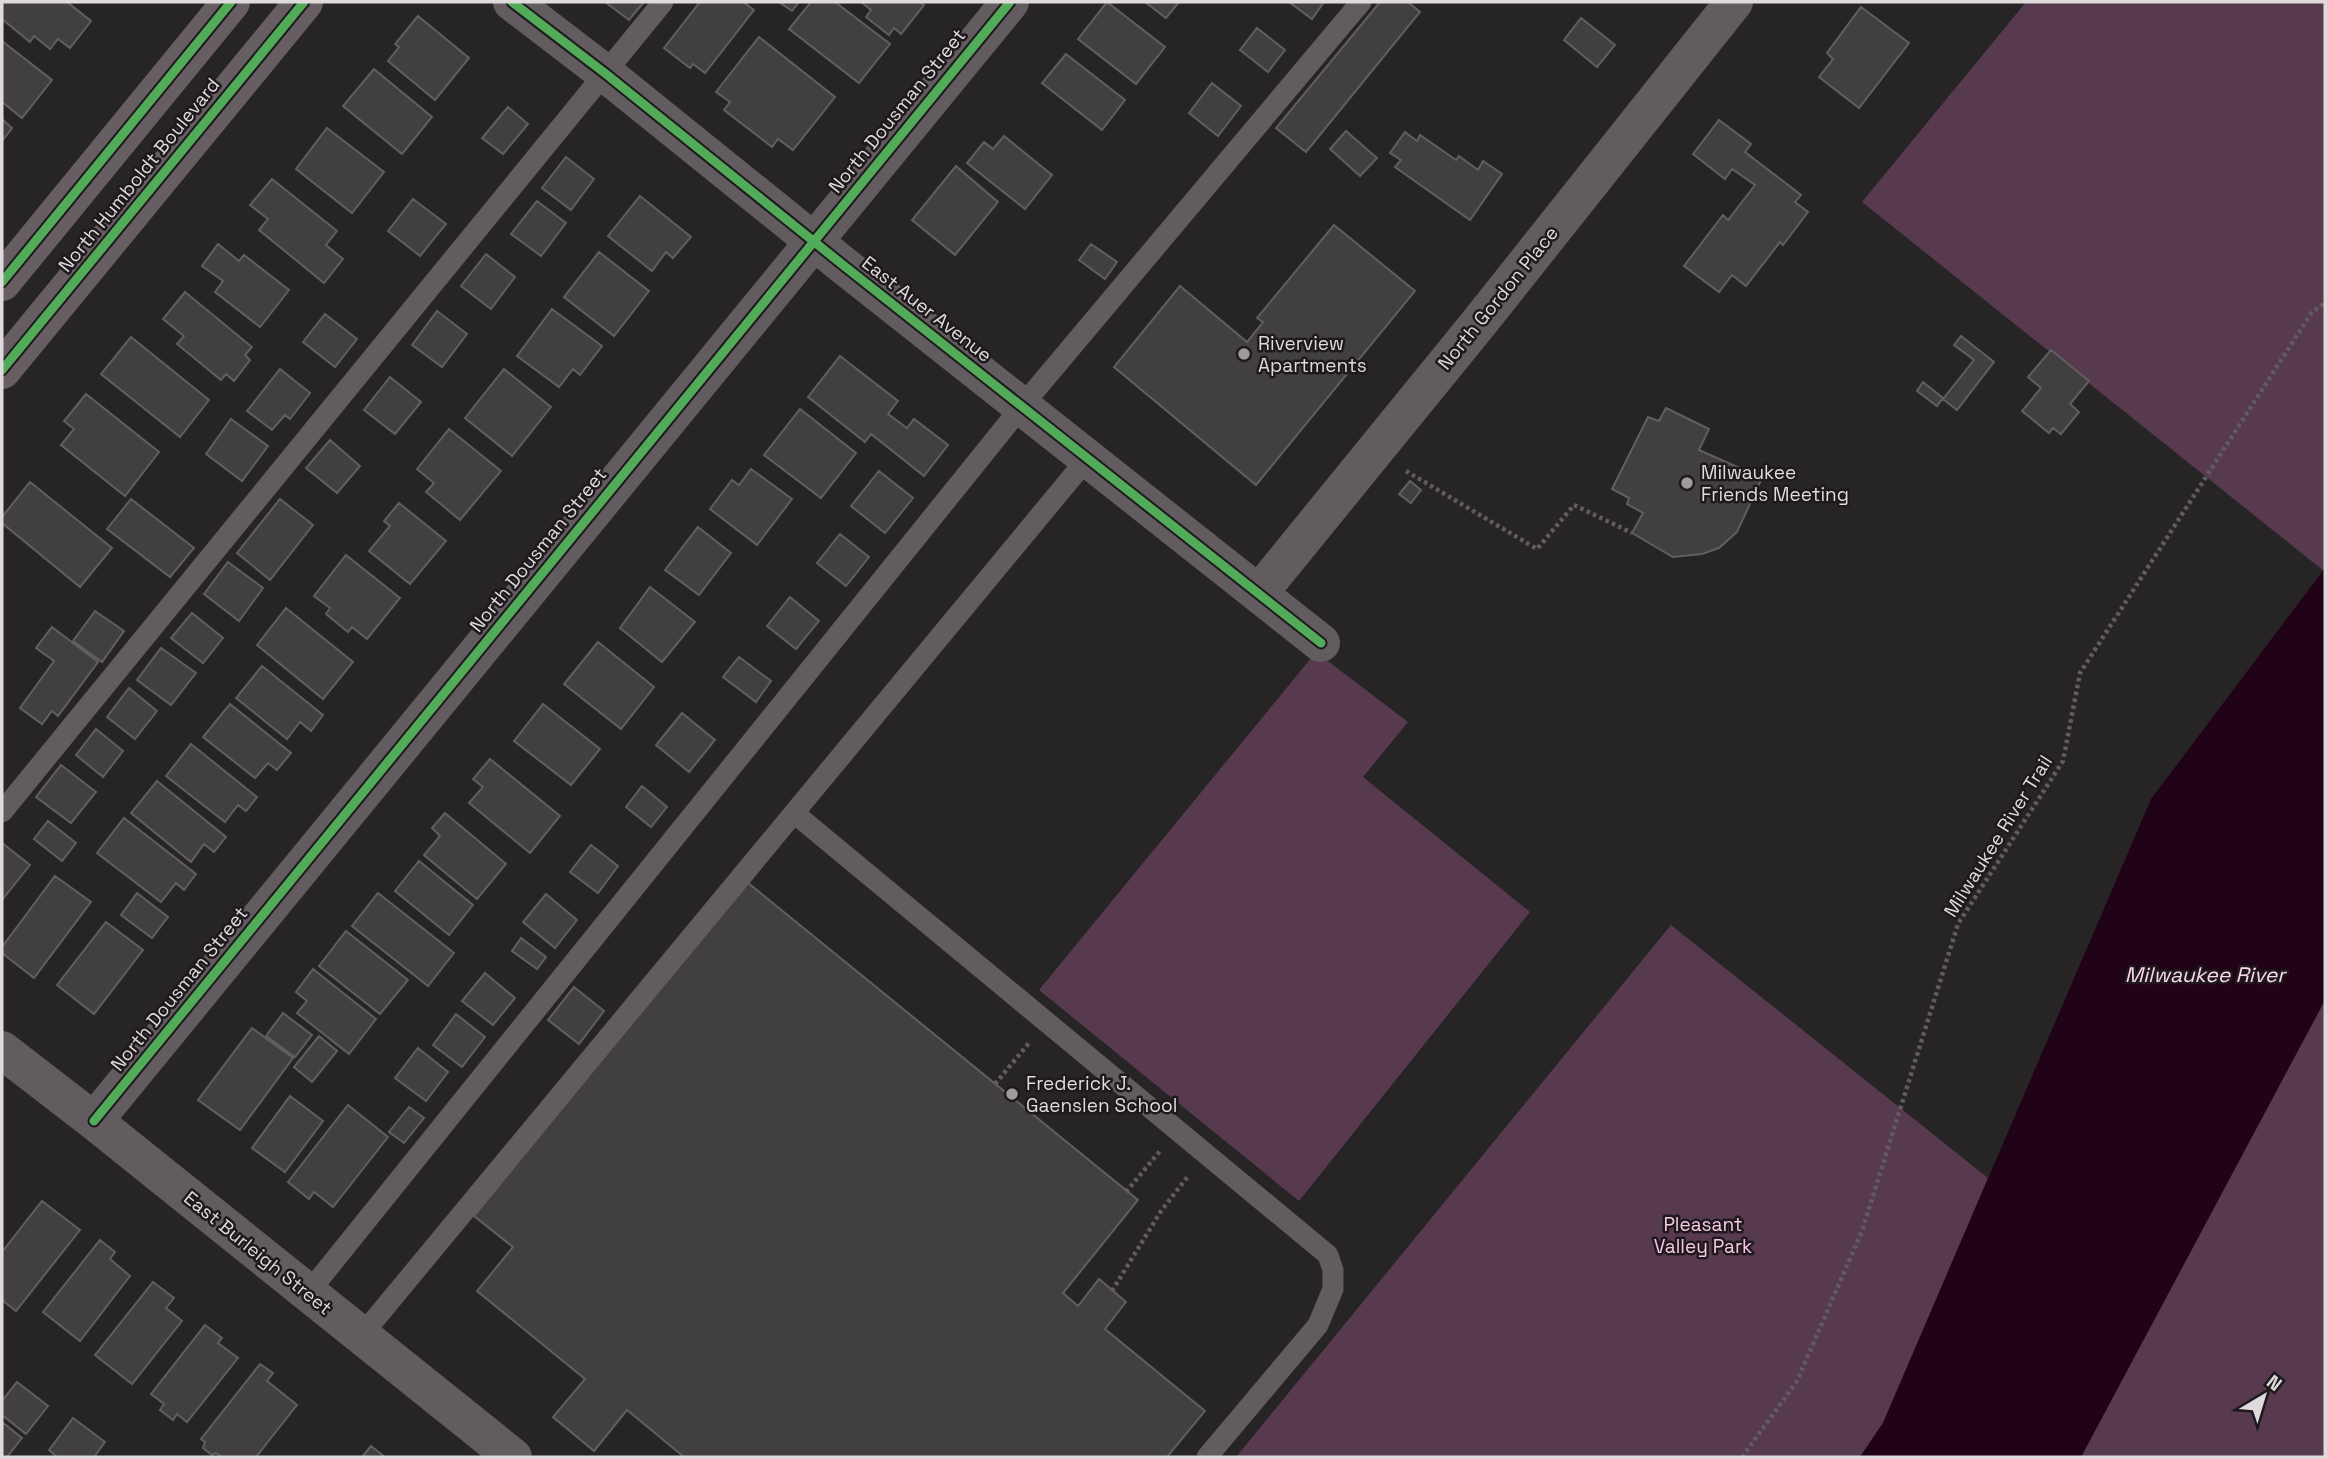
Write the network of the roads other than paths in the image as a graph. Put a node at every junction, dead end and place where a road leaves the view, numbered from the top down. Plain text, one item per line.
1 (231, 2) edge
2 (304, 2) edge
3 (512, 2) edge
4 (663, 2) edge
5 (1010, 2) edge
6 (1362, 2) edge
7 (1734, 2) edge
8 (606, 74) junction
9 (813, 241) junction
10 (2, 282) edge
11 (2, 370) edge
12 (1022, 406) junction
13 (1087, 459) junction
14 (1259, 593) junction
15 (1321, 643) dead end
16 (2, 812) edge
17 (794, 813) junction
18 (2, 1050) edge
19 (94, 1121) junction
20 (308, 1293) junction
21 (361, 1336) junction
22 (513, 1457) edge
23 (1207, 1457) edge

1 - 10 main road, North Humboldt Boulevard
2 - 11 main road, North Humboldt Boulevard
3 - 8 street, East Auer Avenue
4 - 8 lane
5 - 9 street, North Dousman Street
6 - 12 lane
7 - 14 street, North Gordon Place
8 - 9 street, East Auer Avenue
8 - 16 lane
9 - 12 street, East Auer Avenue
9 - 19 street, North Dousman Street
12 - 13 street, East Auer Avenue
12 - 20 lane
13 - 14 street, East Auer Avenue
13 - 17 lane
14 - 15 street, East Auer Avenue
17 - 21 lane
17 - 23 lane
18 - 19 street, East Burleigh Street
19 - 20 street, East Burleigh Street
20 - 21 street, East Burleigh Street
21 - 22 street, East Burleigh Street

